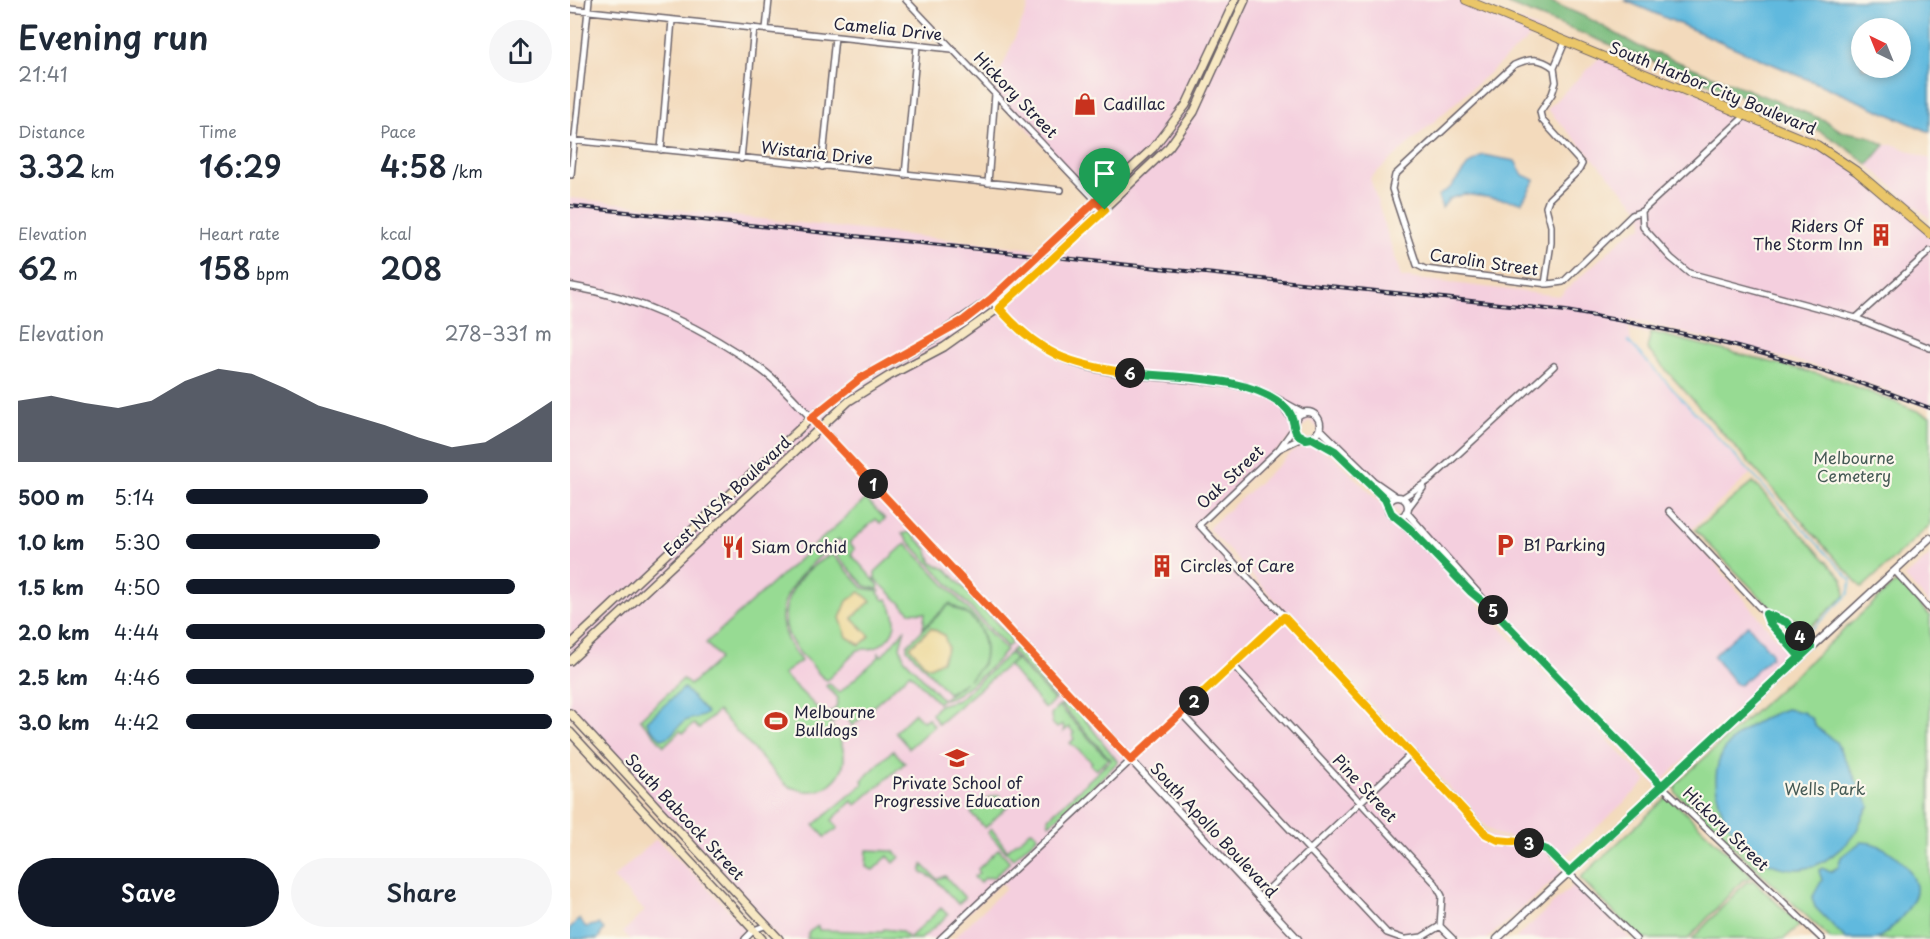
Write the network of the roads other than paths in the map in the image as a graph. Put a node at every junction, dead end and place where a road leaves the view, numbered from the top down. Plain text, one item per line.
1 (589, 0) edge
2 (769, 0) edge
3 (906, 0) edge
4 (1235, 0) edge
5 (1245, 0) edge
6 (1466, 0) edge
7 (570, 9) edge
8 (588, 12) junction
9 (672, 20) junction
10 (754, 28) junction
11 (766, 29) junction
12 (835, 37) junction
13 (1565, 42) junction
14 (917, 46) junction
15 (952, 49) junction
16 (1554, 68) junction
17 (995, 94) junction
18 (1746, 115) junction
19 (572, 140) edge
20 (661, 150) junction
21 (741, 159) junction
22 (822, 166) junction
23 (571, 175) edge
24 (905, 175) junction
25 (988, 183) junction
26 (1062, 190) dead end
27 (1096, 201) junction
28 (1105, 210) junction
29 (1642, 211) junction
30 (1930, 234) edge
31 (1930, 251) edge
32 (1545, 284) junction
33 (570, 286) edge
34 (991, 299) junction
35 (999, 308) junction
36 (1856, 318) junction
37 (1930, 348) edge
38 (883, 365) junction
39 (1554, 366) dead end
40 (888, 376) junction
41 (1280, 402) junction
42 (1303, 413) junction
43 (811, 418) junction
44 (1294, 425) junction
45 (820, 428) junction
46 (1320, 429) junction
47 (1302, 438) junction
48 (1312, 438) junction
49 (1279, 449) junction
50 (1425, 484) junction
51 (1399, 498) junction
52 (1389, 503) junction
53 (1407, 510) junction
54 (1669, 511) dead end
55 (1397, 517) junction
56 (1930, 538) edge
57 (1445, 561) junction
58 (1895, 570) junction
59 (1930, 610) edge
60 (1766, 614) junction
61 (1284, 617) junction
62 (570, 645) edge
63 (1811, 647) junction
64 (1800, 657) junction
65 (570, 661) edge
66 (1233, 665) junction
67 (570, 713) edge
68 (1181, 713) junction
69 (570, 732) edge
70 (1412, 753) junction
71 (1131, 760) junction
72 (1662, 786) junction
73 (1360, 802) junction
74 (1309, 850) junction
75 (1569, 872) junction
76 (1259, 898) junction
77 (767, 925) junction
78 (1440, 926) junction
79 (754, 930) junction
80 (761, 938) edge
81 (745, 939) edge
82 (779, 939) edge
83 (940, 939) edge
84 (1298, 939) edge
85 (1406, 939) edge
86 (1453, 939) edge
87 (1497, 939) edge
88 (1636, 939) edge
89 (1822, 939) edge

1 - 8 street
2 - 11 street
3 - 15 street, Hickory Street
4 - 27 main road, East NASA Boulevard
5 - 28 main road, East NASA Boulevard
6 - 13 main road, South Harbor City Boulevard
7 - 8 street, Camelia Drive
8 - 9 street, Camelia Drive
8 - 19 street
9 - 10 street, Camelia Drive
9 - 20 street
10 - 11 street, Camelia Drive
10 - 21 street
11 - 12 street, Camelia Drive
12 - 14 street, Camelia Drive
12 - 22 street
13 - 16 street
13 - 18 main road, South Harbor City Boulevard
14 - 15 street, Camelia Drive
14 - 24 street
15 - 17 street, Hickory Street
16 - 32 street
16 - 32 street, Carolin Street
17 - 25 street
17 - 27 street, Hickory Street
18 - 29 street, Carolin Street
18 - 30 main road, South Harbor City Boulevard
19 - 20 street, Wistaria Drive
19 - 23 street
20 - 21 street, Wistaria Drive
21 - 22 street, Wistaria Drive
22 - 24 street, Wistaria Drive
24 - 25 street, Wistaria Drive
25 - 26 street, Wistaria Drive
27 - 28 street, Hickory Street
27 - 34 main road, East NASA Boulevard
28 - 35 main road, East NASA Boulevard
29 - 32 street, Carolin Street
29 - 36 street
31 - 36 street
33 - 43 street, South Apollo Boulevard
34 - 35 street
34 - 38 main road, East NASA Boulevard
35 - 40 main road, East NASA Boulevard
35 - 41 street
36 - 37 street
38 - 40 main road
38 - 43 main road, East NASA Boulevard
39 - 50 street
40 - 45 main road, East NASA Boulevard
41 - 42 street
41 - 44 street
42 - 44 street
42 - 46 street
43 - 45 street, South Apollo Boulevard
43 - 62 main road, East NASA Boulevard
44 - 47 street
44 - 49 street, Oak Street
45 - 65 main road, East NASA Boulevard
45 - 71 street, South Apollo Boulevard
46 - 48 street
46 - 51 street
47 - 48 street
47 - 49 street, Oak Street
48 - 52 street
49 - 61 street, Oak Street
50 - 51 street
50 - 53 street
51 - 52 street
51 - 53 street, Hickory Street
52 - 55 street, Hickory Street
53 - 55 street
53 - 57 street, Hickory Street
54 - 60 street
55 - 57 street, Hickory Street
56 - 58 street
57 - 72 street, Hickory Street
58 - 59 street
58 - 63 street
60 - 63 street
60 - 64 street
61 - 66 street
61 - 70 street, Oak Street
63 - 64 street
64 - 72 street
66 - 68 street
66 - 73 street, Pine Street
67 - 77 main road, South Babcock Street
68 - 71 street
68 - 74 street
69 - 79 main road, South Babcock Street
70 - 73 street
70 - 75 street, Oak Street
71 - 76 street, South Apollo Boulevard
71 - 83 street
72 - 75 street
72 - 89 street, Hickory Street
73 - 74 street
73 - 78 street, Pine Street
74 - 76 street
74 - 85 street
75 - 87 street
75 - 88 street, Oak Street
76 - 84 street, South Apollo Boulevard
77 - 79 street
77 - 80 street
77 - 82 main road, South Babcock Street
78 - 85 street
78 - 86 street
79 - 80 main road, South Babcock Street
79 - 81 street

